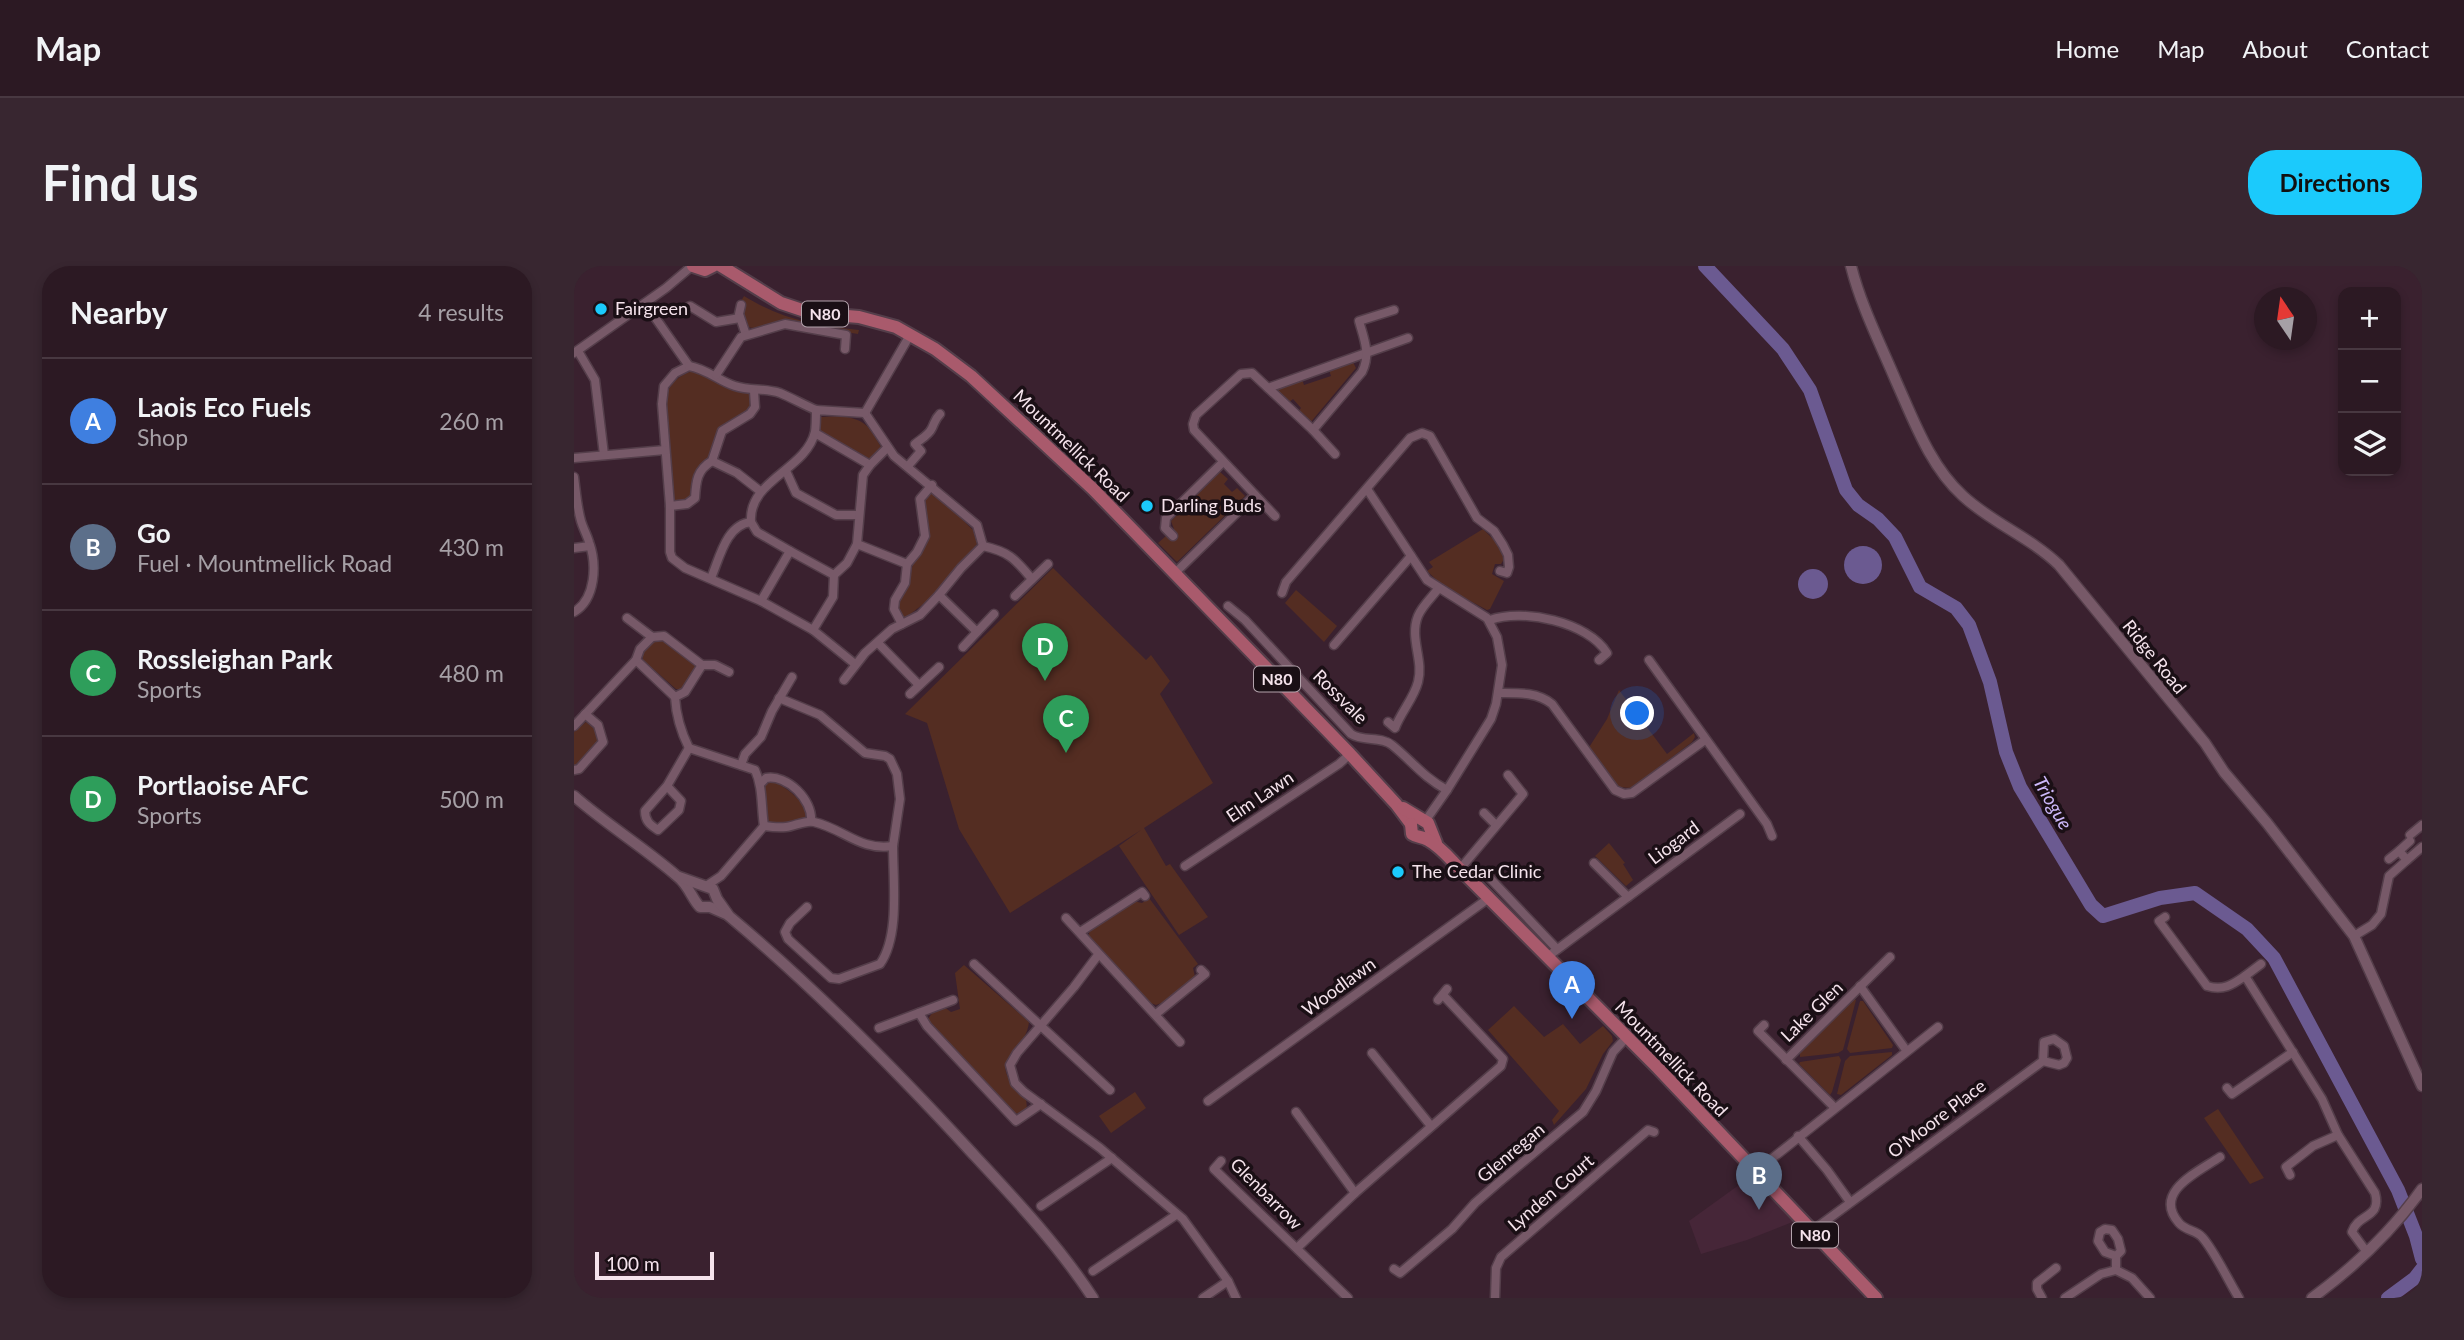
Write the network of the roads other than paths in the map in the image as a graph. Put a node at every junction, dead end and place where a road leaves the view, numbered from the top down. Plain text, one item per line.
1 (692, 266) edge
2 (713, 266) edge
3 (721, 266) edge
4 (1851, 266) edge
5 (645, 303) junction
6 (741, 306) dead end
7 (683, 310) dead end
8 (1394, 310) dead end
9 (740, 318) junction
10 (746, 335) junction
11 (910, 335) junction
12 (1408, 338) dead end
13 (845, 349) dead end
14 (576, 352) edge
15 (1367, 352) junction
16 (689, 366) junction
17 (716, 375) junction
18 (1268, 388) junction
19 (754, 391) junction
20 (816, 410) junction
21 (865, 413) junction
22 (940, 414) dead end
23 (1313, 430) junction
24 (815, 433) junction
25 (887, 448) junction
26 (666, 450) junction
27 (1335, 454) dead end
28 (604, 455) junction
29 (574, 458) edge
30 (712, 461) junction
31 (1223, 462) junction
32 (870, 465) junction
33 (908, 466) junction
34 (786, 471) junction
35 (574, 477) edge
36 (932, 485) junction
37 (1367, 489) junction
38 (760, 491) junction
39 (1255, 495) junction
40 (670, 506) junction
41 (859, 515) junction
42 (1275, 516) dead end
43 (751, 522) junction
44 (1172, 536) dead end
45 (857, 544) junction
46 (590, 546) junction
47 (983, 547) junction
48 (574, 548) edge
49 (790, 551) junction
50 (1410, 556) junction
51 (906, 564) junction
52 (1048, 564) dead end
53 (1500, 571) dead end
54 (1175, 573) junction
55 (834, 575) junction
56 (711, 578) junction
57 (1032, 579) junction
58 (1438, 589) junction
59 (1282, 593) dead end
60 (939, 596) junction
61 (1015, 596) dead end
62 (761, 601) junction
63 (1228, 606) dead end
64 (574, 612) edge
65 (994, 614) dead end
66 (627, 618) dead end
67 (1490, 620) junction
68 (901, 624) junction
69 (813, 630) junction
70 (977, 632) junction
71 (652, 636) junction
72 (878, 643) junction
73 (1334, 645) dead end
74 (963, 647) dead end
75 (636, 660) junction
76 (1599, 660) dead end
77 (1649, 660) dead end
78 (855, 664) junction
79 (702, 665) junction
80 (939, 667) dead end
81 (729, 672) dead end
82 (792, 677) dead end
83 (844, 680) dead end
84 (919, 685) junction
85 (1499, 693) junction
86 (910, 694) dead end
87 (676, 697) junction
88 (779, 698) junction
89 (585, 714) junction
90 (1388, 722) dead end
91 (574, 726) edge
92 (1705, 740) junction
93 (689, 748) junction
94 (1350, 754) junction
95 (741, 765) junction
96 (574, 770) edge
97 (1508, 775) dead end
98 (761, 783) junction
99 (667, 786) junction
100 (1447, 790) junction
101 (574, 796) edge
102 (1484, 813) dead end
103 (1740, 814) dead end
104 (811, 821) junction
105 (1496, 825) junction
106 (2422, 825) edge
107 (764, 826) junction
108 (1422, 826) junction
109 (1772, 836) dead end
110 (893, 846) junction
111 (2422, 847) edge
112 (2399, 851) junction
113 (2389, 859) dead end
114 (2407, 860) junction
115 (1594, 863) dead end
116 (1185, 866) dead end
117 (1460, 869) junction
118 (1485, 872) dead end
119 (679, 877) junction
120 (710, 894) junction
121 (694, 895) junction
122 (1145, 896) dead end
123 (1628, 897) junction
124 (1489, 898) junction
125 (807, 907) dead end
126 (2165, 917) dead end
127 (1066, 918) dead end
128 (1080, 932) junction
129 (2354, 936) junction
130 (1552, 953) junction
131 (1098, 955) junction
132 (1890, 957) dead end
133 (974, 964) dead end
134 (2261, 964) dead end
135 (1201, 970) dead end
136 (2245, 976) junction
137 (1860, 986) junction
138 (1443, 995) dead end
139 (953, 1000) dead end
140 (919, 1013) junction
141 (1156, 1014) junction
142 (1040, 1025) junction
143 (1764, 1025) dead end
144 (1938, 1027) dead end
145 (878, 1028) dead end
146 (1627, 1037) junction
147 (1180, 1042) dead end
148 (1906, 1050) junction
149 (1372, 1052) dead end
150 (2293, 1052) junction
151 (1786, 1060) junction
152 (2043, 1060) dead end
153 (2422, 1086) edge
154 (2227, 1088) dead end
155 (1110, 1090) dead end
156 (1208, 1101) dead end
157 (1041, 1104) junction
158 (1834, 1107) junction
159 (1296, 1112) dead end
160 (1431, 1126) junction
161 (1654, 1132) dead end
162 (2338, 1135) junction
163 (1798, 1136) junction
164 (2220, 1157) dead end
165 (1112, 1158) junction
166 (1222, 1161) dead end
167 (1755, 1172) junction
168 (2290, 1175) dead end
169 (2422, 1189) edge
170 (1355, 1193) junction
171 (1850, 1202) junction
172 (1041, 1206) dead end
173 (1176, 1215) junction
174 (1812, 1231) junction
175 (1297, 1248) junction
176 (2366, 1251) junction
177 (2116, 1256) dead end
178 (2056, 1268) dead end
179 (1394, 1269) dead end
180 (2116, 1270) junction
181 (1093, 1271) dead end
182 (1228, 1281) junction
183 (1093, 1298) edge
184 (1203, 1298) edge
185 (1236, 1298) edge
186 (1348, 1298) edge
187 (1494, 1298) edge
188 (1876, 1298) edge
189 (2042, 1298) edge
190 (2065, 1298) edge
191 (2150, 1298) edge
192 (2239, 1298) edge
193 (2312, 1298) edge

1 - 2 main road
1 - 5 street
3 - 11 main road, Mountmellick Road / N80
4 - 129 street, Ridge Road
5 - 14 street
5 - 16 street
6 - 9 street
7 - 9 street
8 - 15 street
9 - 10 street
10 - 13 street
10 - 17 street
11 - 21 street
11 - 54 main road, Mountmellick Road / N80
12 - 15 street
14 - 28 street
15 - 18 street
15 - 23 street
16 - 17 street
16 - 26 street
17 - 19 street
18 - 23 street
18 - 31 street
19 - 20 street
19 - 30 street
20 - 21 street
20 - 24 street
21 - 25 street
22 - 33 street
23 - 27 street
24 - 32 street
24 - 34 street
25 - 32 street
25 - 33 street
26 - 28 street
26 - 40 street
28 - 29 street
30 - 38 street
30 - 40 street
31 - 39 street
31 - 44 street
32 - 41 street
33 - 36 street
34 - 38 street
34 - 41 street
35 - 46 street
36 - 47 street
36 - 51 street
37 - 50 street
37 - 53 street
37 - 59 street
38 - 43 street
39 - 42 street
39 - 54 street
40 - 56 street
41 - 45 street
43 - 49 street
43 - 56 street
45 - 51 street
45 - 55 street
46 - 48 street
46 - 64 street
47 - 57 street
47 - 60 street
49 - 55 street
49 - 62 street
50 - 58 street
50 - 73 street
51 - 68 street
52 - 57 street
54 - 94 main road, Mountmellick Road / N80
55 - 69 street
56 - 62 street
57 - 61 street
58 - 67 street
58 - 90 street
60 - 68 street
60 - 70 street
62 - 69 street
63 - 100 street, Rossvale
65 - 70 street
66 - 71 street
67 - 76 street
67 - 85 street
68 - 72 street
69 - 78 street
70 - 74 street
71 - 75 street
71 - 79 street
72 - 78 street
72 - 84 street
75 - 87 street
75 - 89 street
77 - 92 street
78 - 83 street
79 - 81 street
79 - 87 street
80 - 84 street
82 - 88 street
84 - 86 street
85 - 92 street
85 - 100 street
87 - 93 street
88 - 95 street
88 - 110 street
89 - 91 street
89 - 96 street
92 - 109 street
93 - 95 street
93 - 99 street
94 - 108 main road, Mountmellick Road / N80
94 - 116 street, Elm Lawn
95 - 98 street
97 - 105 street
98 - 104 street
98 - 107 street
99 - 99 street
100 - 108 street
101 - 119 street
102 - 105 street
103 - 123 street, Liogard
104 - 107 street
104 - 110 street
105 - 117 street
106 - 112 street
107 - 120 street
108 - 117 main road, Mountmellick Road / N80
110 - 125 street
111 - 114 street
112 - 113 street
112 - 114 street
114 - 129 street
115 - 123 street
117 - 124 main road, Mountmellick Road / N80
118 - 130 street
119 - 120 street
119 - 121 street
120 - 121 street
120 - 121 street
120 - 183 street
122 - 128 street
123 - 130 street, Liogard
124 - 130 main road, Mountmellick Road / N80
124 - 156 street, Woodlawn
126 - 136 street
127 - 128 street
128 - 131 street
129 - 153 street, Ridge Road
130 - 146 main road, Mountmellick Road / N80
131 - 141 street
131 - 142 street
132 - 137 street, Lake Glen
133 - 142 street
134 - 136 street
135 - 141 street
136 - 150 street
137 - 148 street, Lake Glen
137 - 151 street, Lake Glen
138 - 160 street, Glenbarrow
139 - 140 street
140 - 145 street
140 - 157 street
141 - 147 street
142 - 155 street
142 - 157 street
143 - 151 street, Lake Glen
144 - 148 street
146 - 167 main road, Mountmellick Road / N80
146 - 179 street, Glenregan
148 - 158 street
149 - 160 street
150 - 154 street
150 - 162 street
151 - 158 street, Lake Glen
152 - 171 street, O'Moore Place
157 - 165 street
158 - 163 street
159 - 170 street
160 - 170 street, Glenbarrow
161 - 187 street, Lynden Court
162 - 168 street
162 - 176 street
163 - 167 street
163 - 171 street
164 - 192 street
165 - 172 street
165 - 173 street
166 - 175 street, Glenbarrow
167 - 174 main road, Mountmellick Road / N80
169 - 176 street
170 - 175 street, Glenbarrow
171 - 174 street, O'Moore Place
173 - 181 street
173 - 182 street
174 - 188 main road, Mountmellick Road / N80
175 - 186 street, Glenbarrow
176 - 193 street
177 - 180 street
178 - 189 street
180 - 190 street
180 - 191 street
182 - 184 street
182 - 185 street

